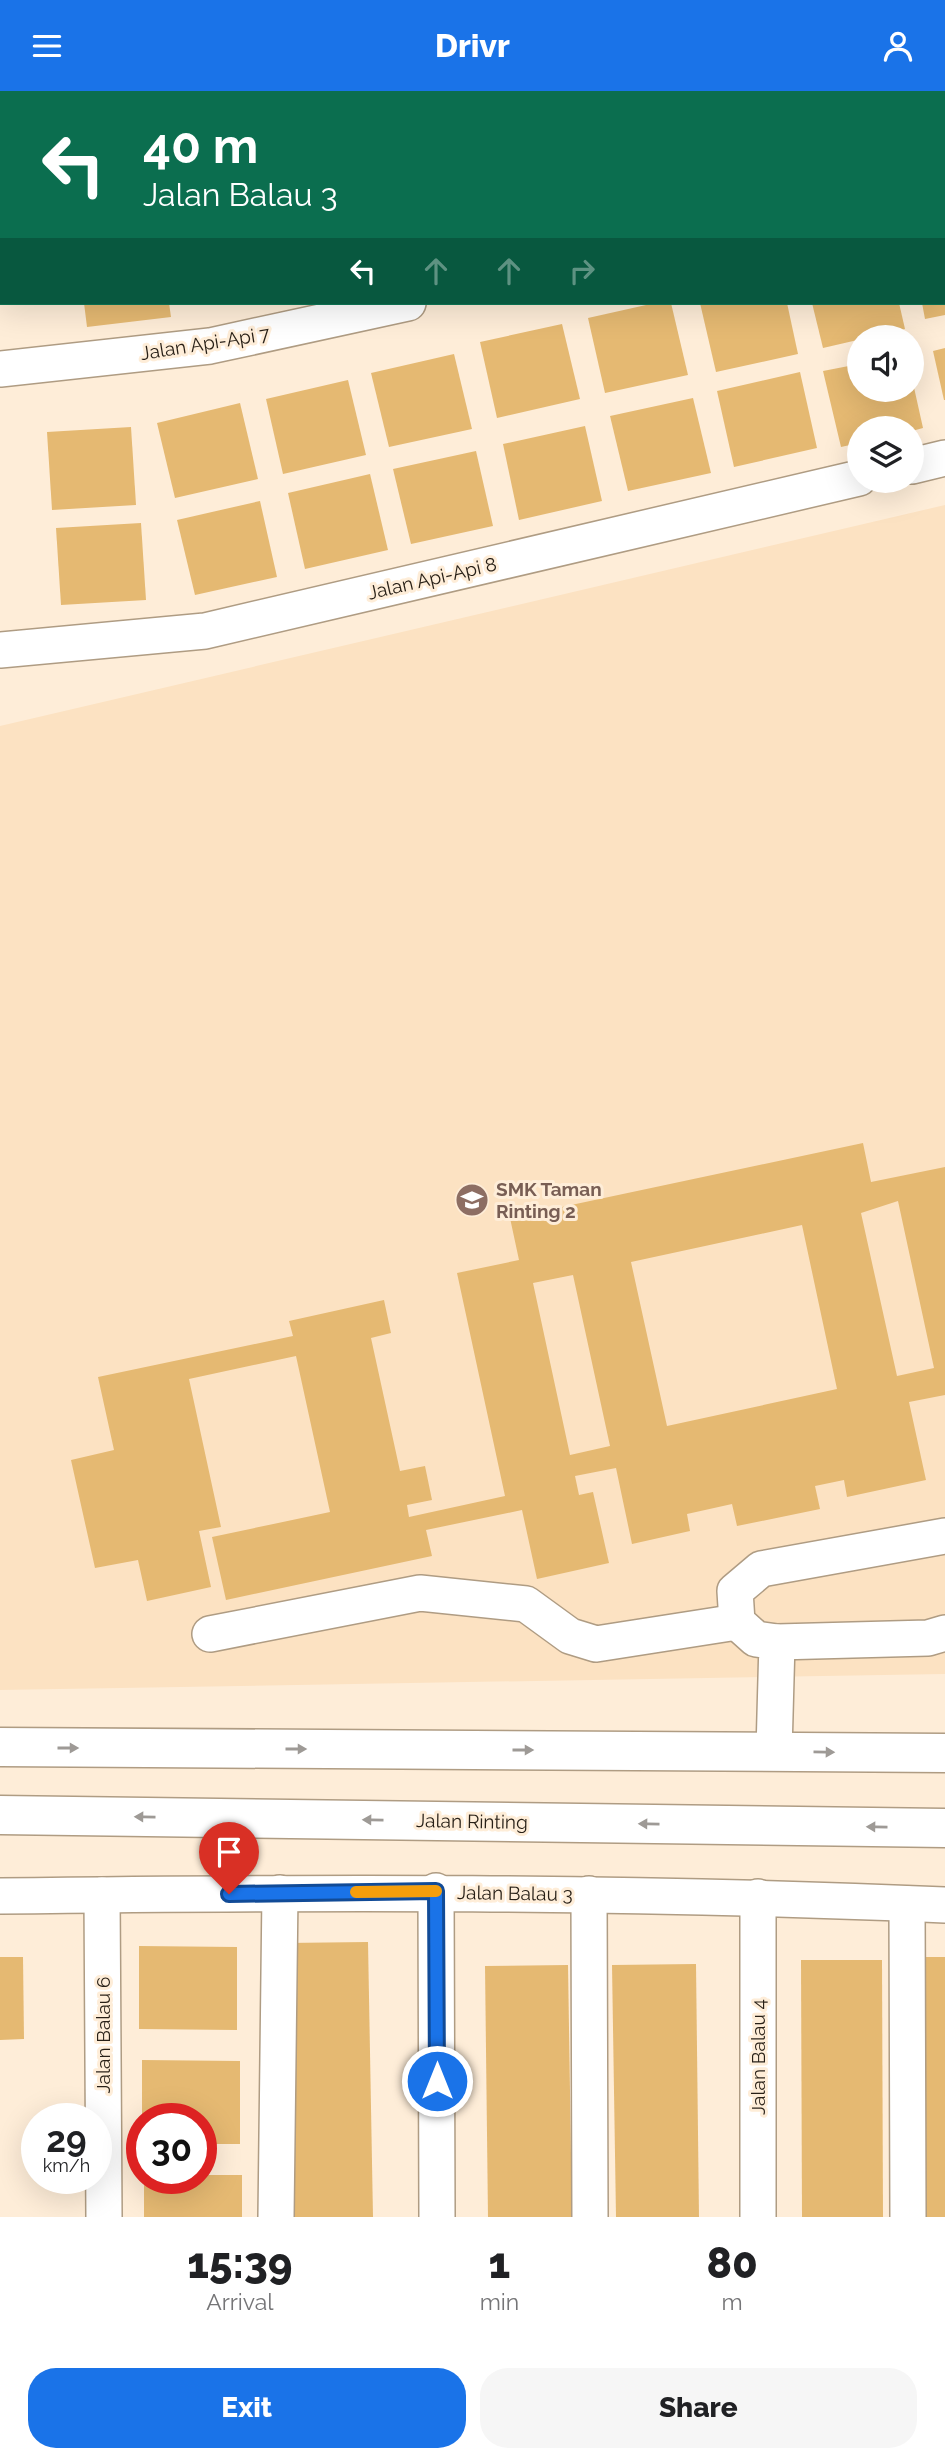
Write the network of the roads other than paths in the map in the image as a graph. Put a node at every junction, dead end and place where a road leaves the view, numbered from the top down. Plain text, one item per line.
1 (399, 305) edge
2 (0, 369) edge
3 (945, 458) edge
4 (924, 463) edge
5 (847, 481) edge
6 (0, 650) edge
7 (945, 1536) edge
8 (737, 1622) junction
9 (945, 1633) edge
10 (210, 1634) dead end
11 (777, 1643) junction
12 (0, 1747) edge
13 (774, 1751) junction
14 (945, 1753) edge
15 (0, 1815) edge
16 (945, 1828) edge
17 (436, 1891) junction
18 (280, 1893) junction
19 (589, 1894) junction
20 (102, 1895) junction
21 (0, 1896) edge
22 (758, 1896) junction
23 (907, 1903) junction
24 (945, 1905) edge
25 (104, 2217) edge
26 (276, 2217) edge
27 (437, 2217) edge
28 (590, 2217) edge
29 (758, 2217) edge
30 (908, 2217) edge

1 - 2 street, Jalan Api-Api 7
3 - 4 street
5 - 6 street, Jalan Api-Api 8
7 - 8 street
8 - 10 street
8 - 11 street
9 - 11 street
11 - 13 street
12 -> 13 main road
13 -> 14 main road
16 -> 15 main road, Jalan Rinting
17 - 18 street, Jalan Balau 3
17 - 19 street, Jalan Balau 3
17 - 27 street
18 - 20 street, Jalan Balau 3
18 - 26 street
19 - 22 street, Jalan Balau 3
19 - 28 street
20 - 21 street, Jalan Balau 3
20 - 25 street, Jalan Balau 6
22 - 23 street, Jalan Balau 3
22 - 29 street, Jalan Balau 4
23 - 24 street, Jalan Balau 3
23 - 30 street

